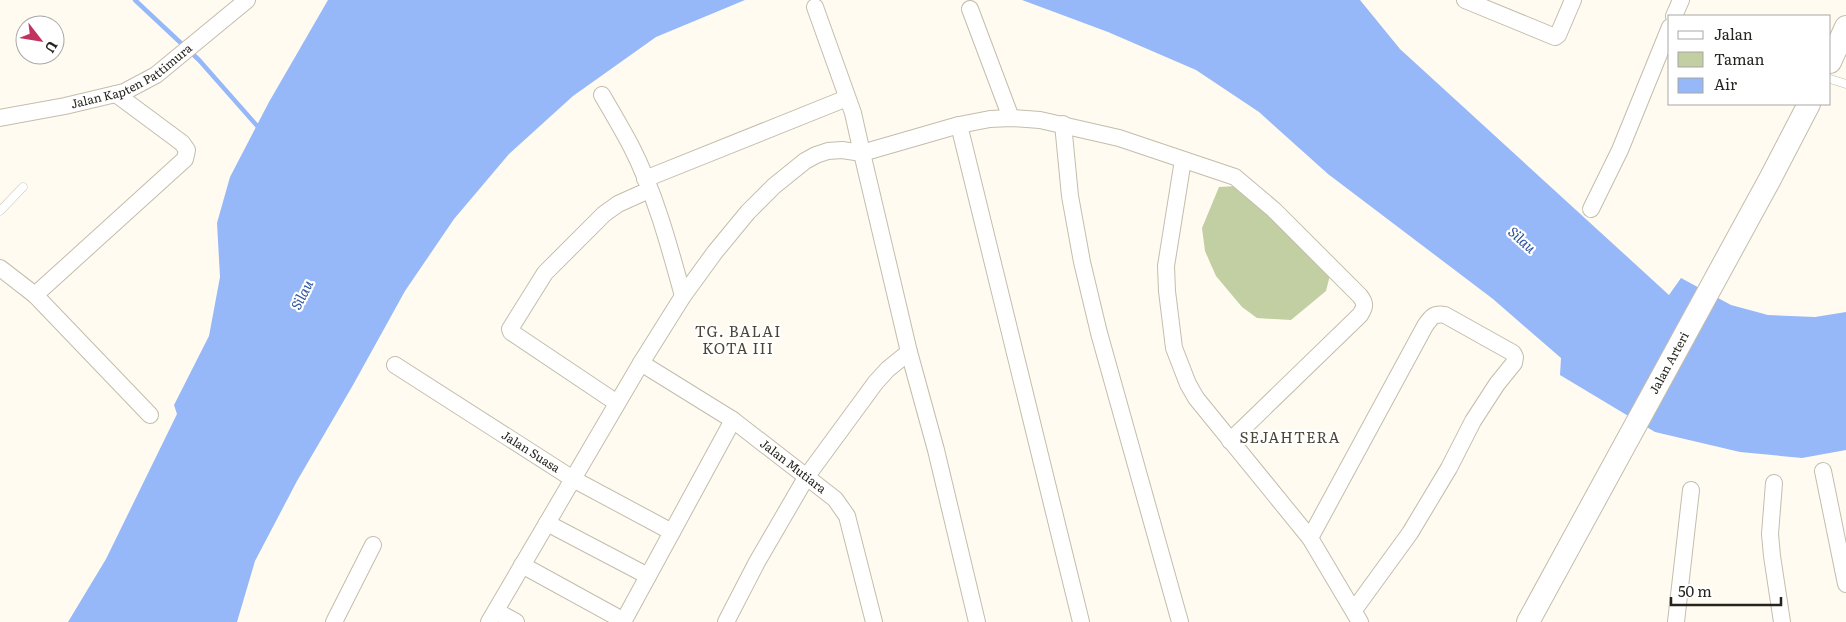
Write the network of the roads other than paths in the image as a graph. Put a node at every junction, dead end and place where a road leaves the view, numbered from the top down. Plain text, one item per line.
1 (246, 0) edge
2 (1467, 0) edge
3 (1573, 0) edge
4 (1681, 0) edge
5 (815, 7) dead end
6 (970, 9) dead end
7 (1674, 15) edge
8 (1846, 26) edge
9 (1668, 32) edge
10 (1831, 60) edge
11 (1831, 79) edge
12 (1846, 84) edge
13 (116, 94) junction
14 (602, 96) dead end
15 (847, 98) junction
16 (1808, 105) edge
17 (0, 118) edge
18 (1011, 118) junction
19 (1064, 124) junction
20 (959, 125) junction
21 (862, 153) junction
22 (1183, 160) junction
23 (647, 185) junction
24 (23, 188) dead end
25 (1591, 209) dead end
26 (0, 211) edge
27 (0, 268) edge
28 (35, 295) junction
29 (683, 296) junction
30 (909, 352) junction
31 (641, 363) junction
32 (395, 365) dead end
33 (618, 402) junction
34 (150, 415) dead end
35 (733, 420) junction
36 (1230, 442) junction
37 (1823, 471) dead end
38 (807, 476) junction
39 (573, 479) junction
40 (1774, 483) dead end
41 (1691, 490) dead end
42 (547, 523) junction
43 (672, 532) junction
44 (1310, 538) junction
45 (373, 545) dead end
46 (522, 565) junction
47 (648, 576) junction
48 (1846, 584) edge
49 (1357, 616) edge
50 (492, 617) edge
51 (334, 622) edge
52 (516, 622) edge
53 (623, 622) edge
54 (726, 622) edge
55 (874, 622) edge
56 (977, 622) edge
57 (1081, 622) edge
58 (1180, 622) edge
59 (1528, 622) edge
60 (1676, 622) edge
61 (1782, 622) edge

1 - 13 street, Jalan Kapten Pattimura
2 - 3 street
4 - 7 street
5 - 15 street
6 - 18 street
8 - 10 street
9 - 25 street
11 - 12 lane
13 - 17 street, Jalan Kapten Pattimura
13 - 28 street
14 - 23 street
15 - 21 street
15 - 23 street
16 - 59 street, Jalan Arteri
18 - 19 street
18 - 20 street
19 - 22 street
19 - 58 street
20 - 21 street
20 - 57 street
21 - 29 street
21 - 30 street
22 - 36 street
22 - 36 street
23 - 29 street
23 - 33 street
24 - 26 lane
27 - 28 street
28 - 34 street
29 - 31 street
30 - 38 street
30 - 56 street
31 - 33 street
31 - 35 street, Jalan Mutiara
32 - 39 street, Jalan Suasa
33 - 39 street
35 - 38 street, Jalan Mutiara
35 - 43 street
36 - 44 street
37 - 48 street
38 - 54 street
38 - 55 street, Jalan Mutiara
39 - 42 street
39 - 43 street, Jalan Suasa
40 - 61 street
41 - 60 street
42 - 46 street
42 - 47 street
43 - 47 street
44 - 49 street
44 - 49 street
45 - 51 street
46 - 50 street
46 - 53 street
47 - 53 street
50 - 52 street

